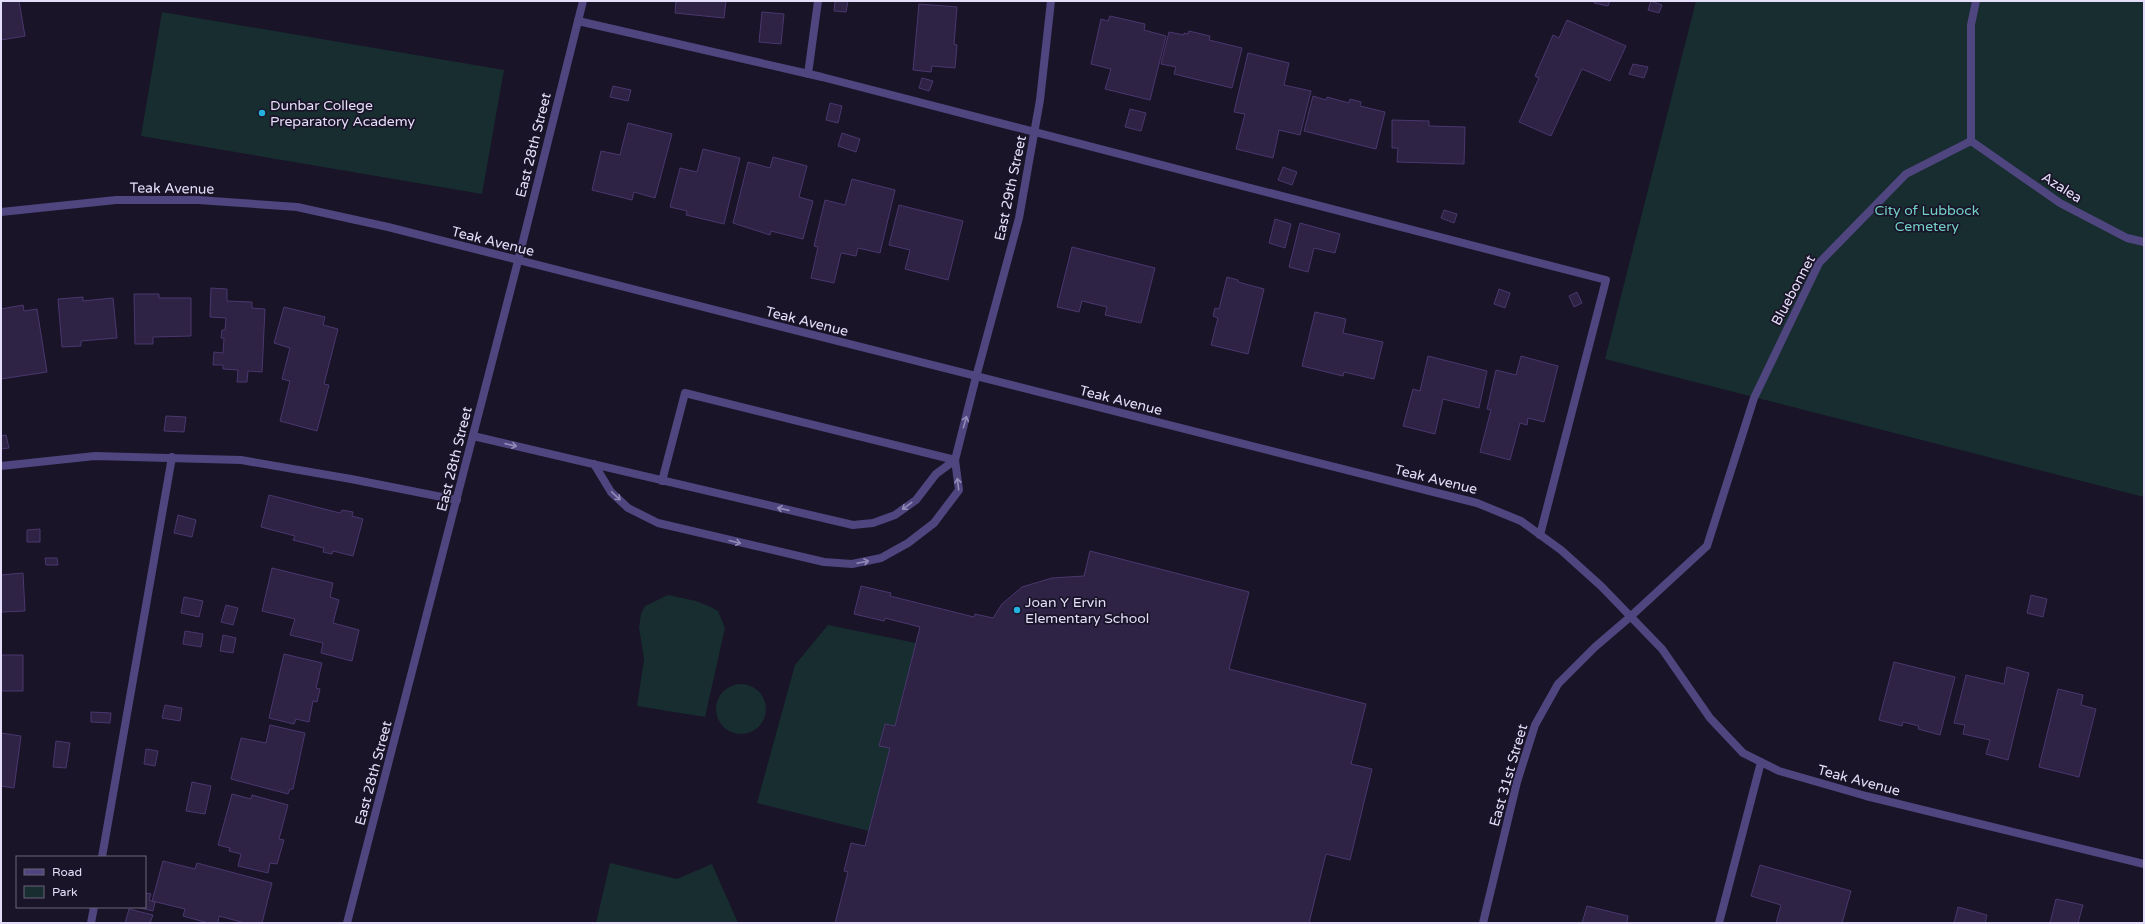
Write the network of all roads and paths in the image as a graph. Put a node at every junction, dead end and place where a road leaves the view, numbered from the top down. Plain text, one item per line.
1 (583, 1) edge
2 (818, 1) edge
3 (1051, 1) edge
4 (1976, 1) edge
5 (578, 21) junction
6 (808, 74) junction
7 (1035, 134) junction
8 (1971, 141) junction
9 (1, 212) edge
10 (2144, 242) edge
11 (518, 261) junction
12 (976, 377) junction
13 (473, 436) junction
14 (172, 457) junction
15 (955, 460) junction
16 (594, 464) junction
17 (1, 466) edge
18 (662, 481) junction
19 (456, 500) junction
20 (1540, 535) junction
21 (1630, 616) junction
22 (1760, 762) junction
23 (102, 856) edge
24 (2144, 864) edge
25 (94, 908) edge
26 (91, 923) edge
27 (347, 923) edge
28 (1482, 923) edge
29 (1720, 923) edge

1 - 5 street, East 28th Street
2 - 6 street
3 - 7 street, East 29th Street
4 - 8 street
5 - 6 street
5 - 11 street, East 28th Street
6 - 7 street
7 - 12 street, East 29th Street
7 - 20 street
8 - 10 street, Azalea
8 - 21 street, Bluebonnet
9 - 11 street, Teak Avenue
11 - 12 street, Teak Avenue
11 - 13 street, East 28th Street
15 -> 12 street, East 29th Street
12 - 20 street, Teak Avenue
13 -> 16 street
13 - 19 street, East 28th Street
14 - 17 street
14 - 19 street
14 - 23 street
16 -> 15 street
15 -> 18 street
15 - 18 street
16 - 18 street
19 - 27 street, East 28th Street
20 - 21 street, Teak Avenue
21 - 22 street, Teak Avenue
21 - 28 street, East 31st Street
22 - 24 street, Teak Avenue
22 - 29 street
25 - 26 street

